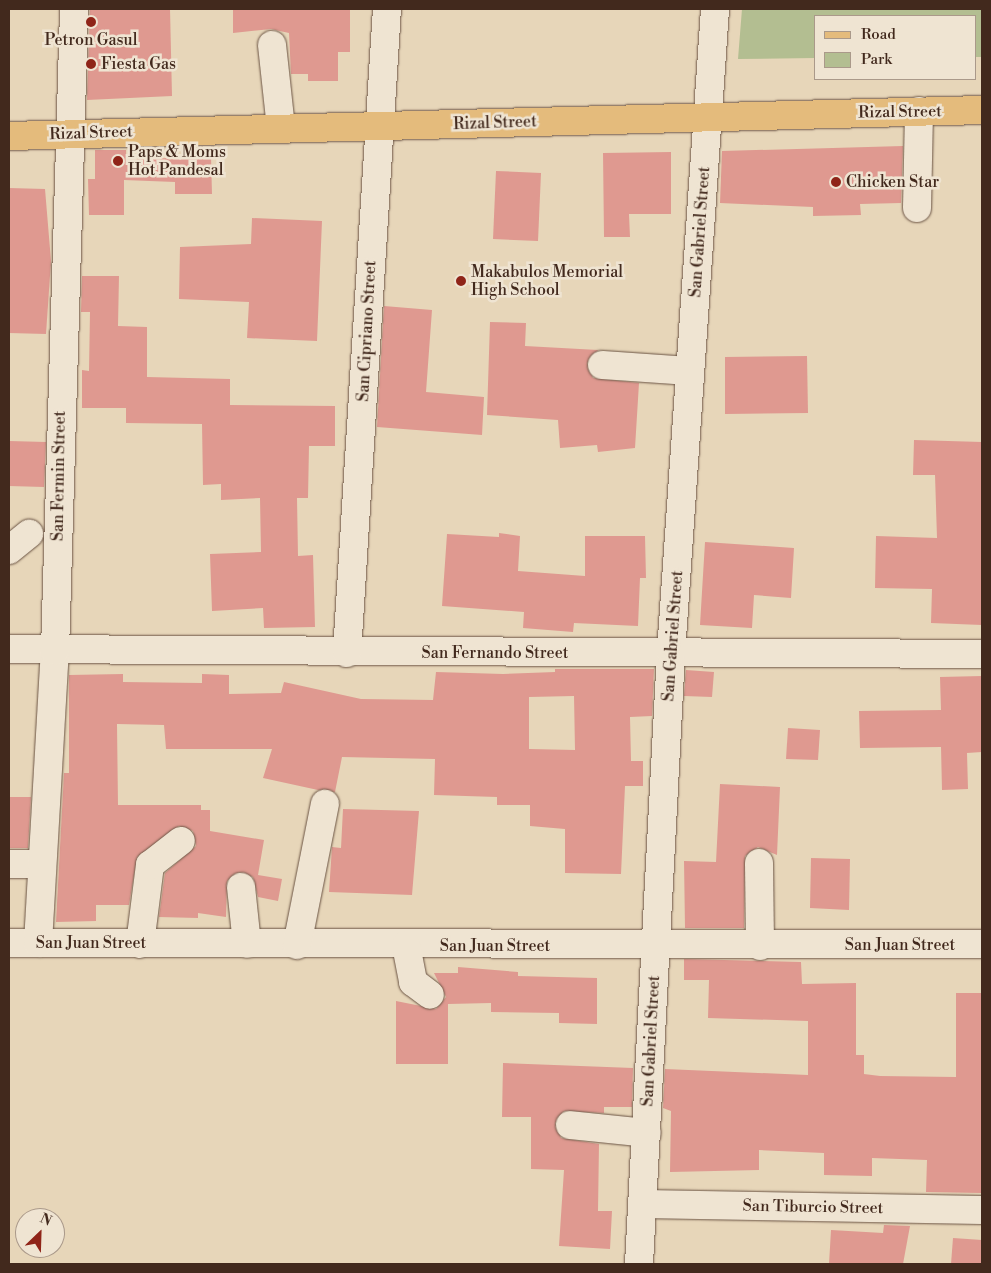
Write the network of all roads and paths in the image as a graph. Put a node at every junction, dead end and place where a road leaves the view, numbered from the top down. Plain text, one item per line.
1 (74, 9) edge
2 (387, 9) edge
3 (715, 9) edge
4 (272, 45) dead end
5 (982, 110) edge
6 (919, 111) junction
7 (707, 117) junction
8 (380, 127) junction
9 (281, 128) junction
10 (68, 133) junction
11 (9, 136) edge
12 (917, 208) dead end
13 (602, 365) dead end
14 (690, 371) junction
15 (9, 649) edge
16 (55, 651) junction
17 (347, 653) junction
18 (672, 653) junction
19 (982, 654) edge
20 (325, 804) dead end
21 (181, 840) dead end
22 (759, 863) dead end
23 (9, 864) edge
24 (42, 864) junction
25 (241, 887) dead end
26 (9, 943) edge
27 (38, 943) junction
28 (140, 944) junction
29 (247, 944) junction
30 (297, 944) junction
31 (982, 944) edge
32 (406, 945) junction
33 (656, 946) junction
34 (760, 946) junction
35 (430, 995) dead end
36 (570, 1125) dead end
37 (647, 1133) junction
38 (643, 1204) junction
39 (982, 1210) edge
40 (639, 1264) edge

1 - 10 street, San Fermin Street
2 - 8 street, San Cipriano Street
3 - 7 street, San Gabriel Street
4 - 9 street
5 - 6 main road, Rizal Street
6 - 7 main road, Rizal Street
6 - 12 street
7 - 8 main road, Rizal Street
7 - 14 street, San Gabriel Street
8 - 9 main road, Rizal Street
8 - 17 street, San Cipriano Street
9 - 10 main road, Rizal Street
10 - 11 main road, Rizal Street
10 - 16 street, San Fermin Street
13 - 14 street
14 - 18 street, San Gabriel Street
15 - 16 street, San Fernando Street
16 - 17 street, San Fernando Street
16 - 24 street, San Fermin Street
17 - 18 street, San Fernando Street
18 - 19 street, San Fernando Street
18 - 33 street, San Gabriel Street
20 - 30 street
21 - 28 street
22 - 34 street
23 - 24 street
24 - 27 street, San Fermin Street
25 - 29 street
26 - 27 street, San Juan Street
27 - 28 street, San Juan Street
28 - 29 street, San Juan Street
29 - 30 street, San Juan Street
30 - 32 street, San Juan Street
31 - 34 street, San Juan Street
32 - 33 street, San Juan Street
32 - 35 street
33 - 34 street, San Juan Street
33 - 37 street, San Gabriel Street
36 - 37 street
37 - 38 street, San Gabriel Street
38 - 39 street, San Tiburcio Street
38 - 40 street, San Gabriel Street

